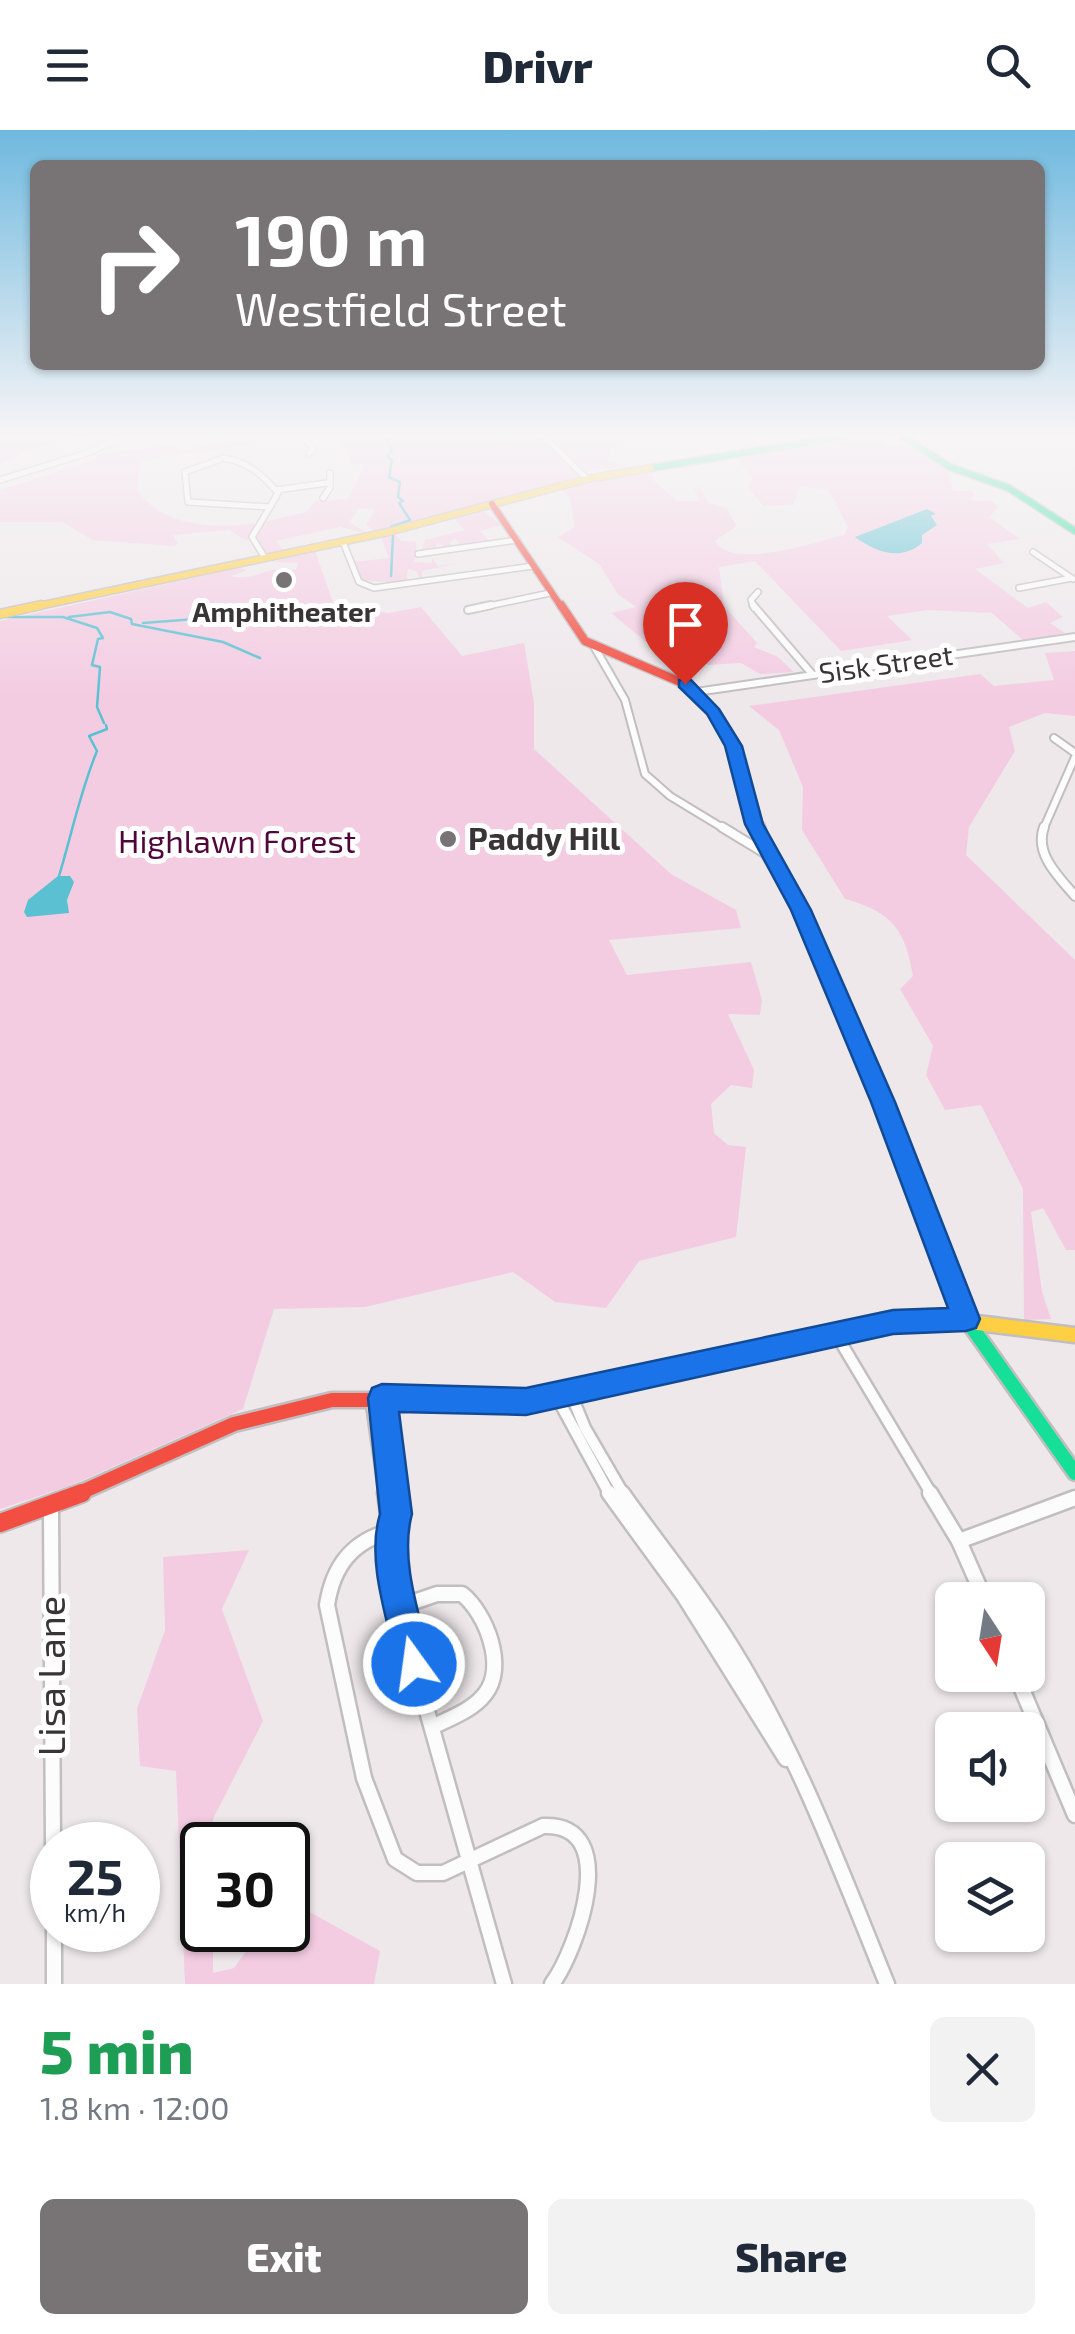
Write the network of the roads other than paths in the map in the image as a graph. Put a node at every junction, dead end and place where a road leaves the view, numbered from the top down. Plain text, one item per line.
1 (261, 523) edge
2 (419, 523) edge
3 (505, 523) edge
4 (517, 540) junction
5 (343, 542) junction
6 (1033, 552) dead end
7 (418, 554) dead end
8 (265, 558) junction
9 (533, 566) junction
10 (1073, 579) edge
11 (1019, 588) dead end
12 (758, 592) dead end
13 (550, 593) junction
14 (468, 610) dead end
15 (0, 614) edge
16 (1075, 637) edge
17 (595, 648) junction
18 (812, 674) junction
19 (696, 692) junction
20 (1054, 738) dead end
21 (1075, 755) edge
22 (768, 855) junction
23 (1075, 896) edge
24 (966, 1319) junction
25 (1075, 1335) edge
26 (837, 1336) junction
27 (563, 1395) junction
28 (377, 1398) junction
29 (1075, 1473) edge
30 (1075, 1498) edge
31 (52, 1507) junction
32 (0, 1523) edge
33 (391, 1531) junction
34 (959, 1541) junction
35 (976, 1582) edge
36 (400, 1607) junction
37 (1023, 1692) edge
38 (432, 1726) junction
39 (791, 1764) joint
40 (1075, 1815) edge
41 (53, 1822) edge
42 (470, 1861) junction
43 (54, 1952) edge
44 (54, 1984) edge
45 (504, 1984) edge
46 (552, 1984) edge
47 (887, 1984) edge

1 - 8 street
2 - 5 main road
3 - 4 main road
4 - 7 street
4 - 9 main road
5 - 8 main road
5 - 9 street
6 - 10 street
8 - 15 main road
9 - 13 main road
10 - 11 street
12 - 18 street
13 - 14 street
13 - 17 main road
16 - 18 street, Sisk Street
17 - 19 main road
17 - 22 street
18 - 19 street, Sisk Street
19 - 22 main road
20 - 21 street
21 - 23 street
22 - 24 main road
24 - 25 main road
24 - 26 main road
24 - 29 main road
26 - 27 main road
26 - 34 street
27 - 28 main road
27 - 39 street
28 - 31 main road
28 - 33 street
30 - 34 street
31 - 32 main road
31 - 41 street, Lisa Lane
33 - 36 street
33 - 42 street
34 - 35 street
36 - 38 street
36 - 38 street
37 - 40 street
38 - 42 street
39 - 47 street
42 - 45 street
42 - 46 street
43 - 44 street

